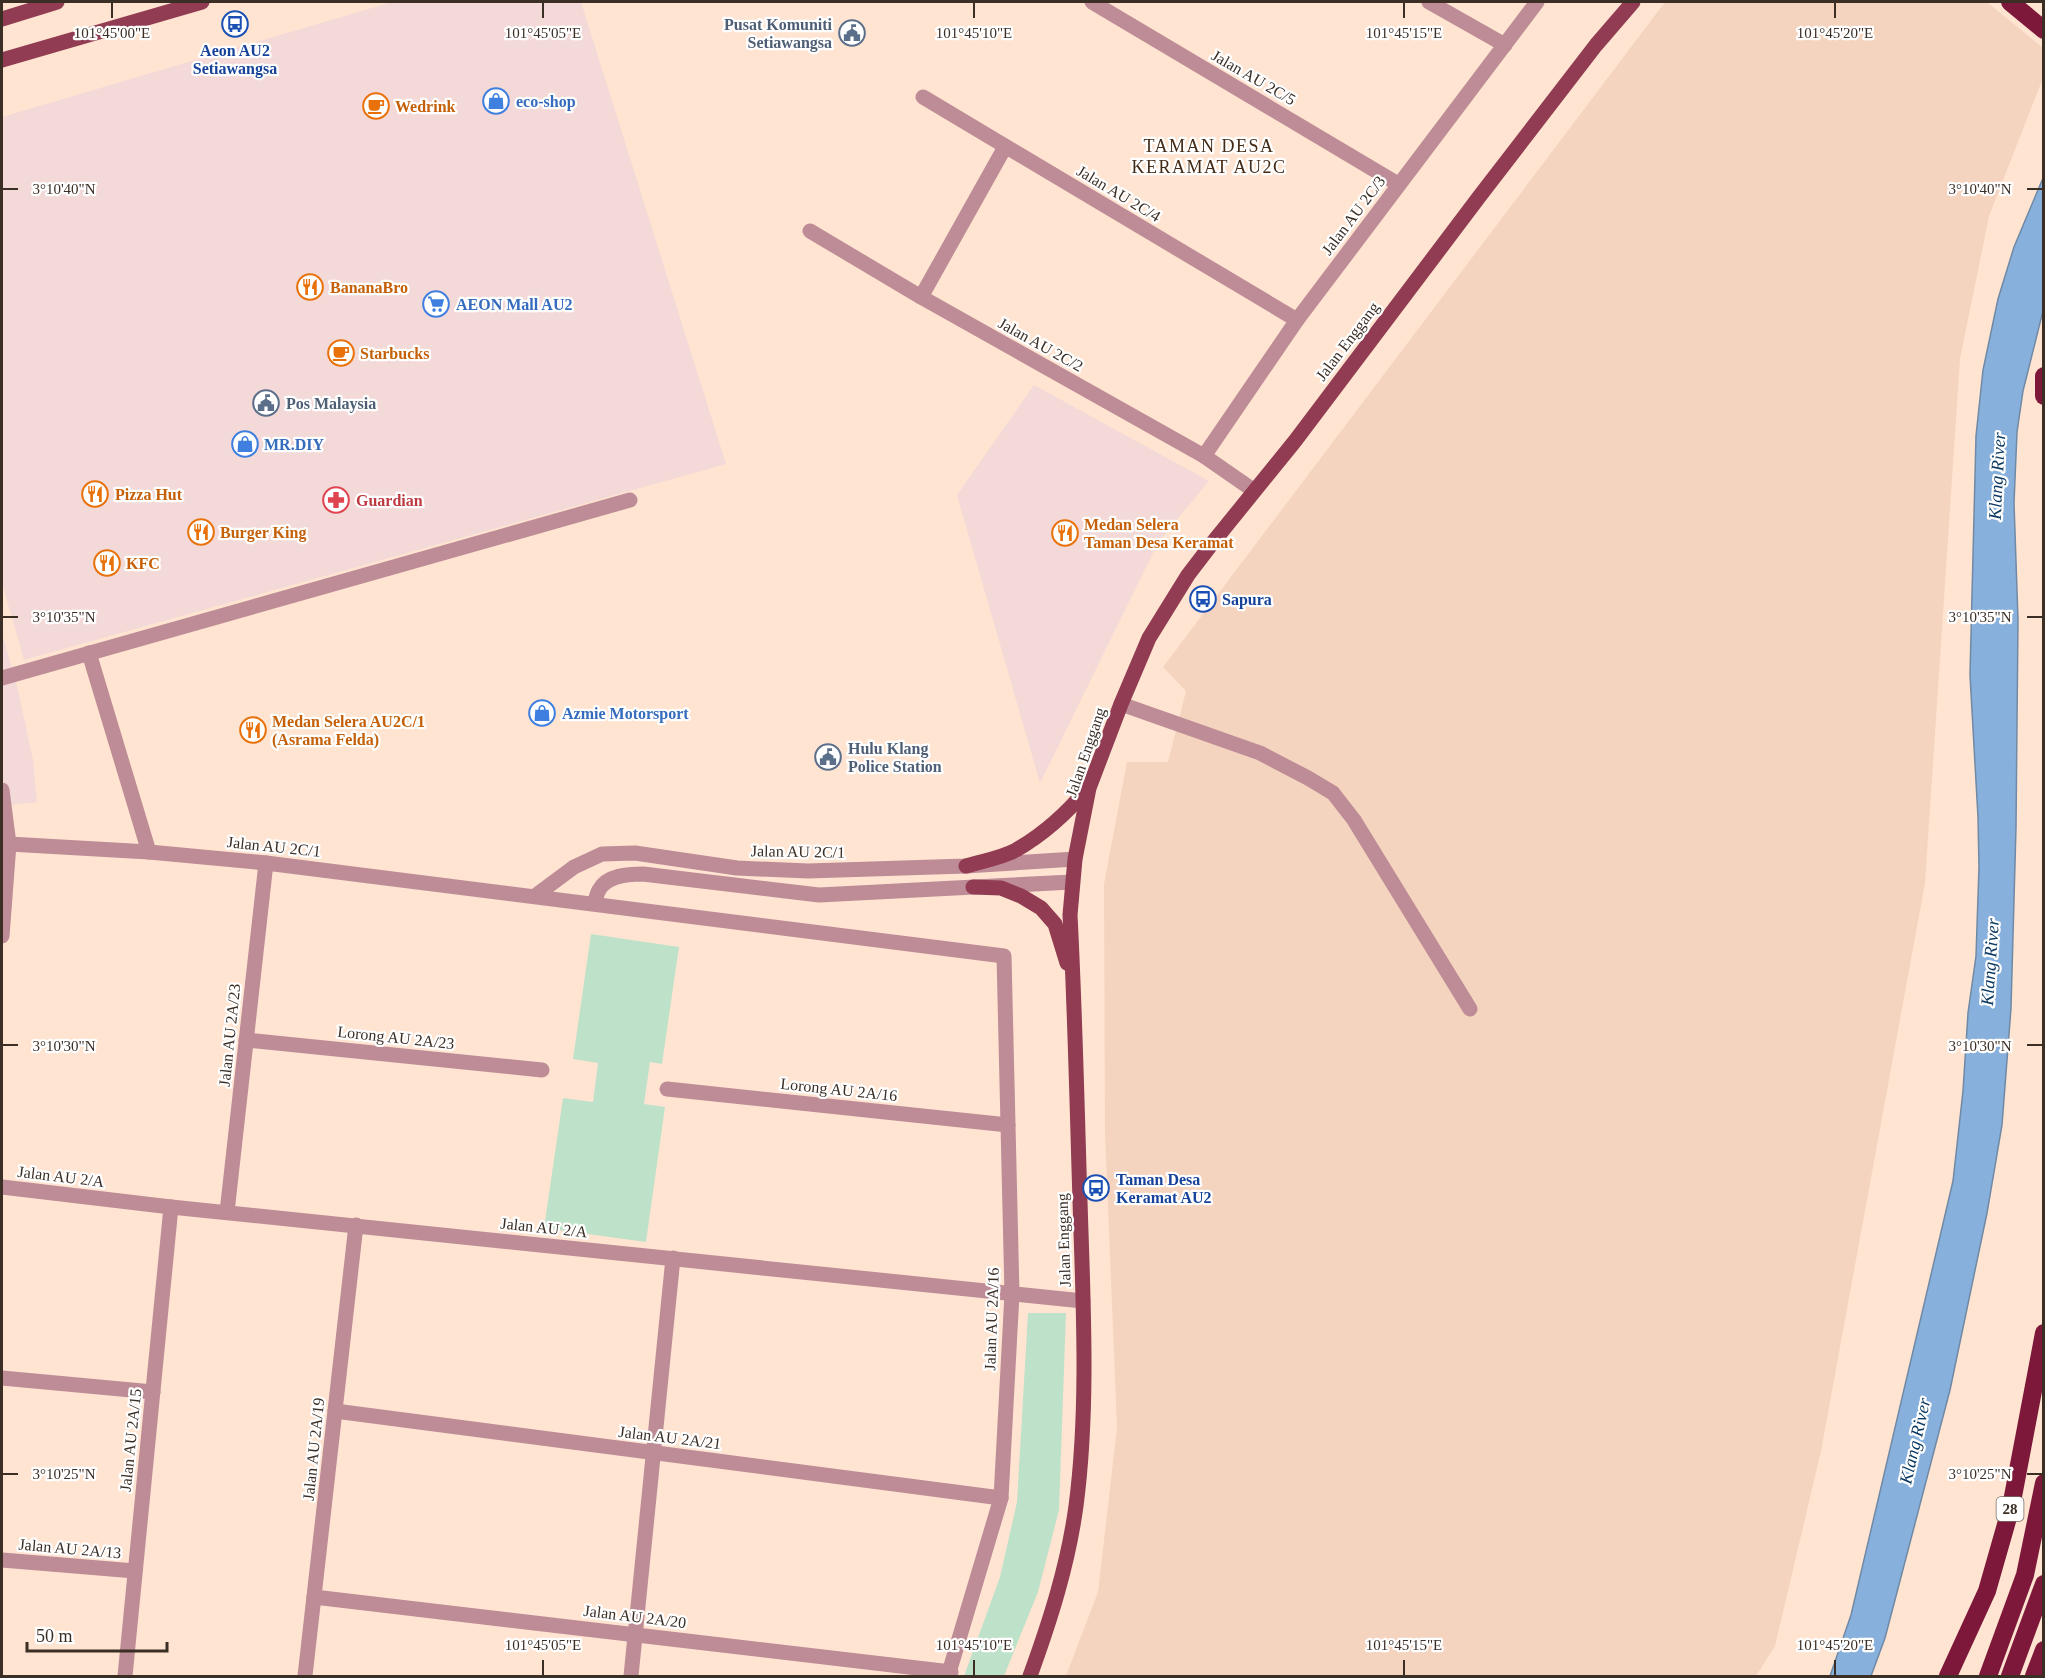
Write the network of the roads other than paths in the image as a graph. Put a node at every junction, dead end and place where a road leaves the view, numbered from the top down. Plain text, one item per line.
1 (57, 2) edge
2 (201, 2) edge
3 (1092, 2) edge
4 (1429, 2) edge
5 (1538, 2) edge
6 (1633, 2) edge
7 (2010, 2) edge
8 (2, 19) edge
9 (2043, 30) edge
10 (1505, 45) junction
11 (2, 60) edge
12 (923, 97) dead end
13 (1005, 147) junction
14 (1398, 184) junction
15 (810, 231) dead end
16 (921, 297) junction
17 (1297, 320) junction
18 (2043, 376) edge
19 (2043, 396) edge
20 (1204, 456) junction
21 (1253, 490) junction
22 (630, 500) dead end
23 (90, 653) junction
24 (2, 678) edge
25 (1121, 704) junction
26 (1089, 788) junction
27 (2, 790) edge
28 (9, 844) junction
29 (149, 852) junction
30 (1075, 859) junction
31 (266, 863) junction
32 (966, 866) junction
33 (1072, 882) junction
34 (973, 886) junction
35 (535, 896) junction
36 (594, 903) junction
37 (2, 936) edge
38 (1004, 956) joint
39 (1074, 986) junction
40 (1470, 1009) dead end
41 (246, 1040) junction
42 (542, 1070) dead end
43 (667, 1089) dead end
44 (1008, 1125) junction
45 (2, 1187) edge
46 (171, 1207) junction
47 (227, 1212) junction
48 (356, 1226) junction
49 (673, 1258) junction
50 (1012, 1294) junction
51 (1083, 1301) junction
52 (2043, 1334) edge
53 (2, 1378) edge
54 (153, 1392) junction
55 (335, 1412) junction
56 (653, 1453) junction
57 (2043, 1483) edge
58 (1001, 1497) junction
59 (2, 1560) edge
60 (135, 1571) junction
61 (2043, 1584) edge
62 (314, 1597) junction
63 (636, 1634) junction
64 (2043, 1650) edge
65 (950, 1674) edge
66 (125, 1677) edge
67 (305, 1677) edge
68 (631, 1677) edge
69 (1030, 1677) edge
70 (1948, 1677) edge
71 (1988, 1677) edge
72 (2010, 1677) edge
73 (2034, 1677) edge

1 - 8 main road
2 - 11 main road
3 - 14 street, Jalan AU 2C/5
4 - 10 street
5 - 10 street, Jalan AU 2C/3
6 - 21 main road, Jalan Enggang
7 - 9 highway
10 - 14 street, Jalan AU 2C/3
12 - 13 street, Jalan AU 2C/4
13 - 16 street
13 - 17 street, Jalan AU 2C/4
14 - 17 street, Jalan AU 2C/3
15 - 16 street, Jalan AU 2C/2
16 - 20 street, Jalan AU 2C/2
17 - 20 street, Jalan AU 2C/3
18 - 19 highway
20 - 21 street, Jalan AU 2C/2
21 - 25 main road, Jalan Enggang
22 - 23 street
23 - 24 street
23 - 29 street
25 - 26 main road, Jalan Enggang
25 - 40 street
26 - 30 main road, Jalan Enggang
26 - 32 main road
27 - 28 street
28 - 29 street, Jalan AU 2C/1
28 - 37 street
29 - 31 street, Jalan AU 2C/1
30 - 32 street, Jalan AU 2C/1
30 - 33 main road, Jalan Enggang
31 - 35 street, Jalan AU 2C/1
31 - 41 street, Jalan AU 2A/23
32 - 35 street, Jalan AU 2C/1
33 - 34 street
33 - 39 main road, Jalan Enggang
34 - 36 street
34 - 39 main road
35 - 36 street, Jalan AU 2C/1
36 - 38 street, Jalan AU 2C/1
38 - 44 street, Jalan AU 2A/16
39 - 51 main road, Jalan Enggang
41 - 42 street, Lorong AU 2A/23
41 - 47 street, Jalan AU 2A/23
43 - 44 street, Lorong AU 2A/16
44 - 50 street, Jalan AU 2A/16
45 - 46 street, Jalan AU 2/A
46 - 47 street, Jalan AU 2/A
46 - 54 street, Jalan AU 2A/15
47 - 48 street, Jalan AU 2/A
48 - 49 street, Jalan AU 2/A
48 - 55 street, Jalan AU 2A/19
49 - 50 street, Jalan AU 2/A
49 - 56 street
50 - 51 street, Jalan AU 2/A
50 - 58 street, Jalan AU 2A/16
51 - 69 main road, Jalan Enggang
52 - 70 highway, 28
53 - 54 street
54 - 60 street, Jalan AU 2A/15
55 - 56 street, Jalan AU 2A/21
55 - 62 street, Jalan AU 2A/19
56 - 58 street, Jalan AU 2A/21
56 - 63 street
57 - 71 highway
58 - 65 street, Jalan AU 2A/16
59 - 60 street, Jalan AU 2A/13
60 - 66 street, Jalan AU 2A/15
61 - 72 highway
62 - 63 street, Jalan AU 2A/20
62 - 67 street, Jalan AU 2A/19
63 - 65 street, Jalan AU 2A/20
63 - 68 street
64 - 73 highway

